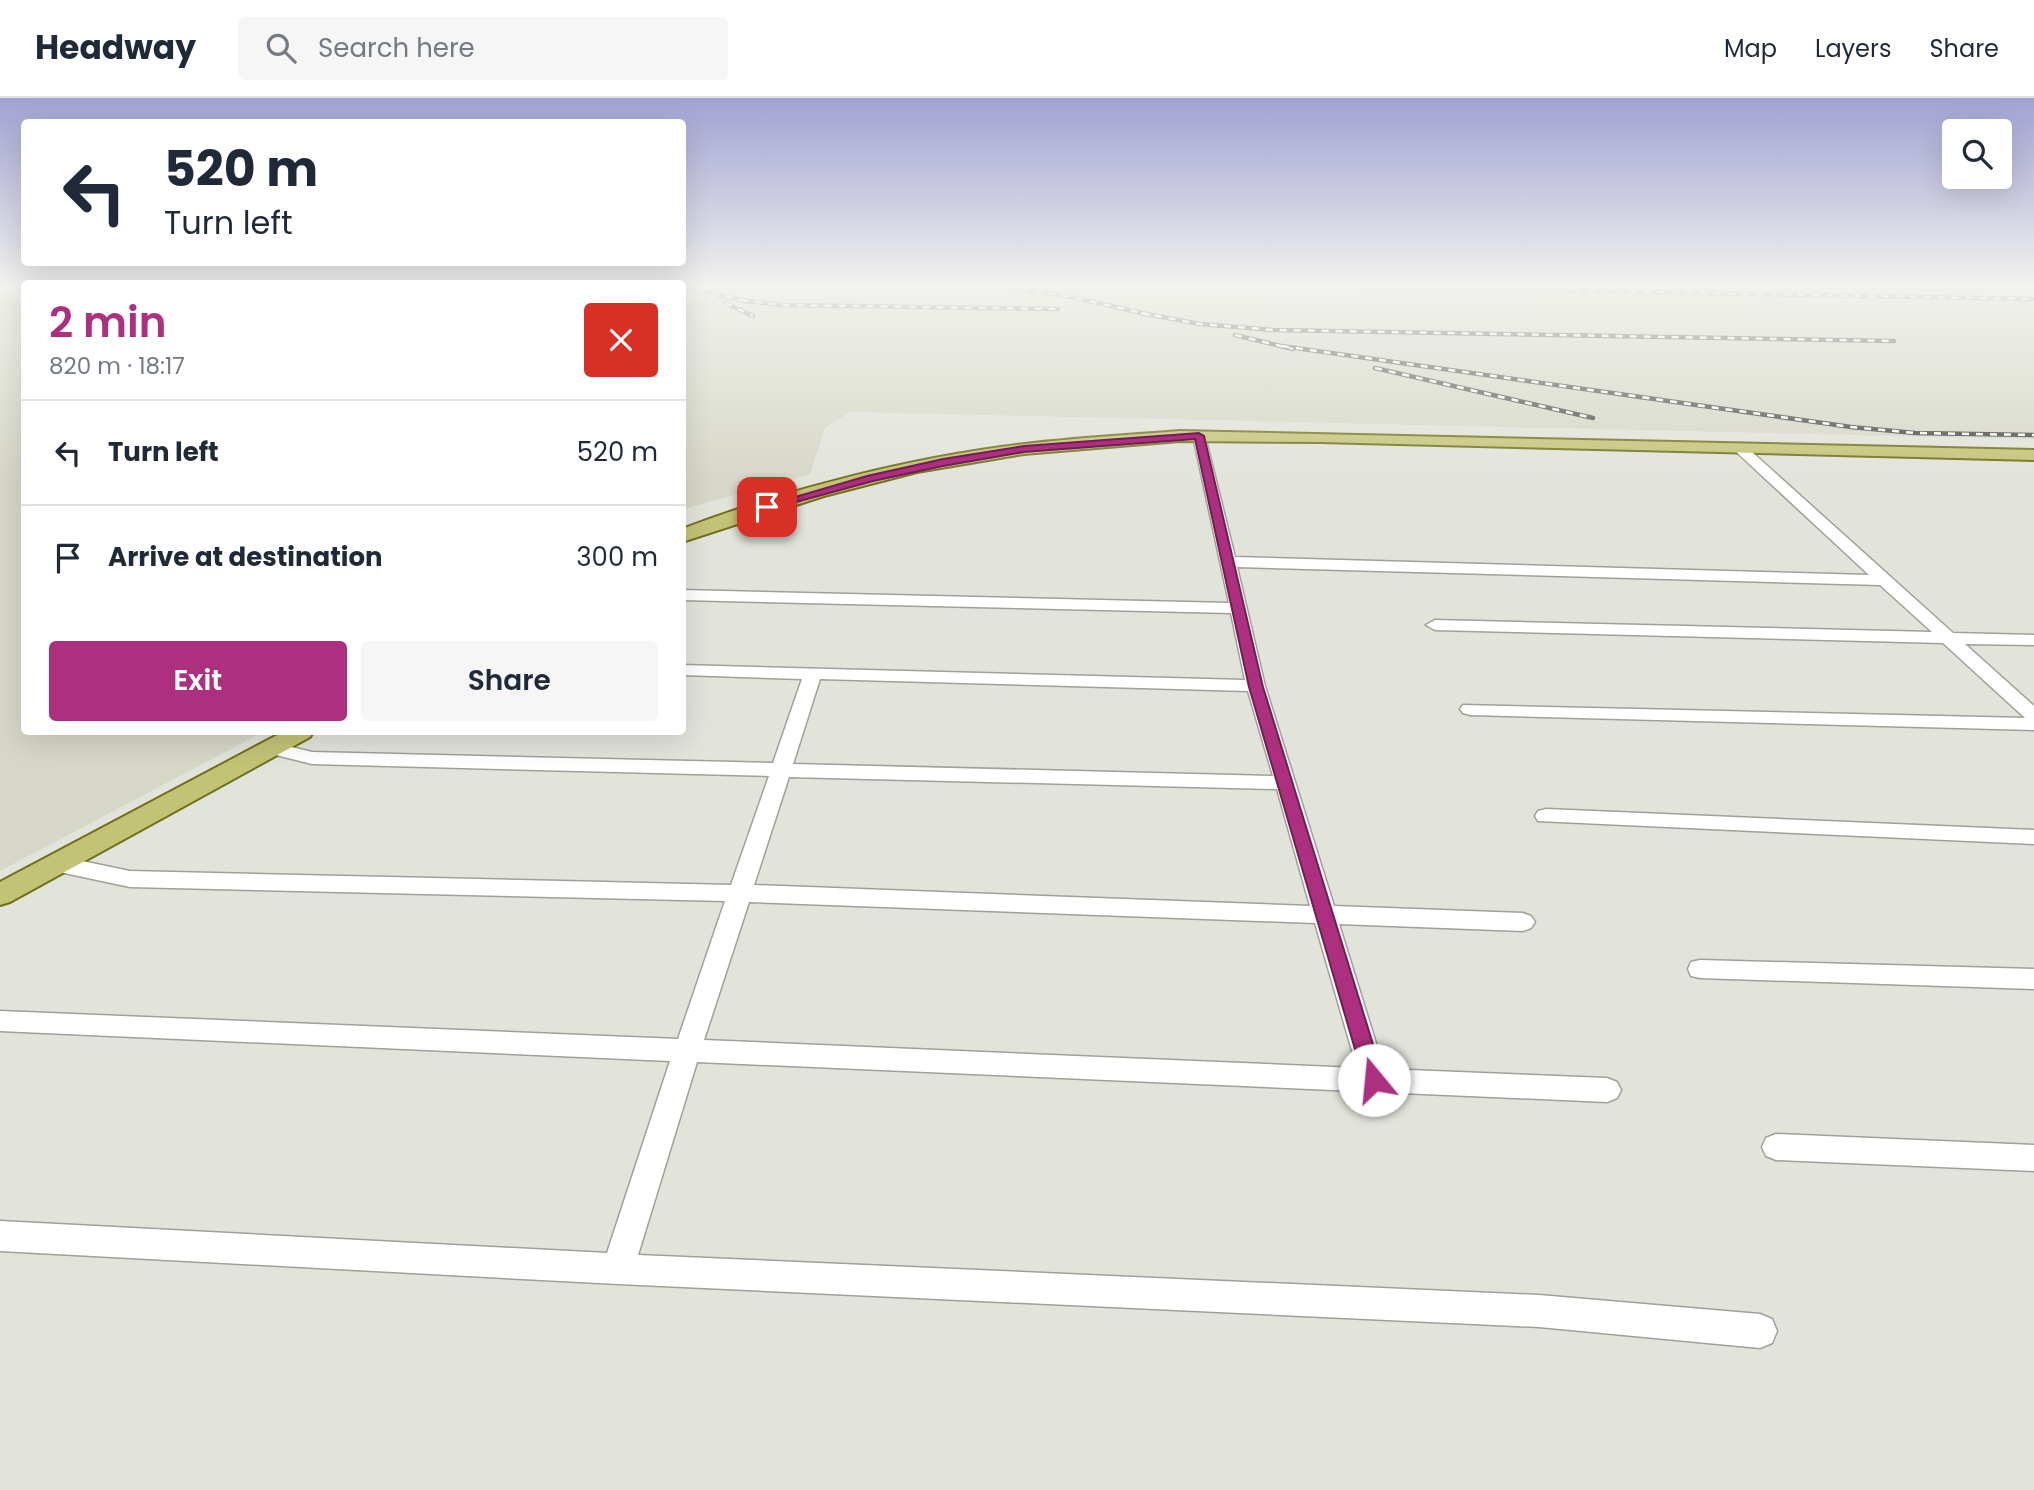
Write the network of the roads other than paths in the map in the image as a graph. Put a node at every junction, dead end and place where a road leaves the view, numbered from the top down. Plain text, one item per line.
1 (1199, 436) junction
2 (1738, 447) junction
3 (2034, 455) edge
4 (686, 534) edge
5 (1228, 562) junction
6 (1884, 580) junction
7 (686, 595) edge
8 (1238, 608) junction
9 (1435, 625) dead end
10 (1947, 637) junction
11 (2034, 640) edge
12 (686, 670) edge
13 (813, 674) junction
14 (1256, 687) junction
15 (1470, 709) dead end
16 (2034, 716) edge
17 (2034, 724) edge
18 (295, 735) edge
19 (271, 748) junction
20 (781, 769) junction
21 (1285, 783) junction
22 (1546, 816) dead end
23 (2034, 837) edge
24 (58, 864) junction
25 (740, 893) junction
26 (0, 895) edge
27 (1324, 914) junction
28 (1523, 922) dead end
29 (1700, 969) dead end
30 (2034, 979) edge
31 (0, 1021) edge
32 (687, 1051) junction
33 (1374, 1080) junction
34 (1606, 1090) dead end
35 (1776, 1147) dead end
36 (2034, 1158) edge
37 (0, 1236) edge
38 (618, 1269) junction
39 (1760, 1331) dead end

1 - 2 main road
1 - 4 main road
1 - 5 street
2 - 3 main road
2 - 6 street
5 - 6 street
5 - 8 street
6 - 10 street
7 - 8 street
8 - 14 street
9 - 10 street
10 - 11 street
10 - 16 street
12 - 13 street
13 - 14 street
13 - 20 street
14 - 21 street
15 - 17 street
18 - 19 main road
19 - 20 street
19 - 24 main road
20 - 21 street
20 - 25 street
21 - 27 street
22 - 23 street
24 - 25 street
24 - 26 main road
25 - 27 street
25 - 32 street
27 - 28 street
27 - 33 street
29 - 30 street
31 - 32 street
32 - 33 street
32 - 38 street
33 - 34 street
35 - 36 street
37 - 38 street
38 - 39 street

